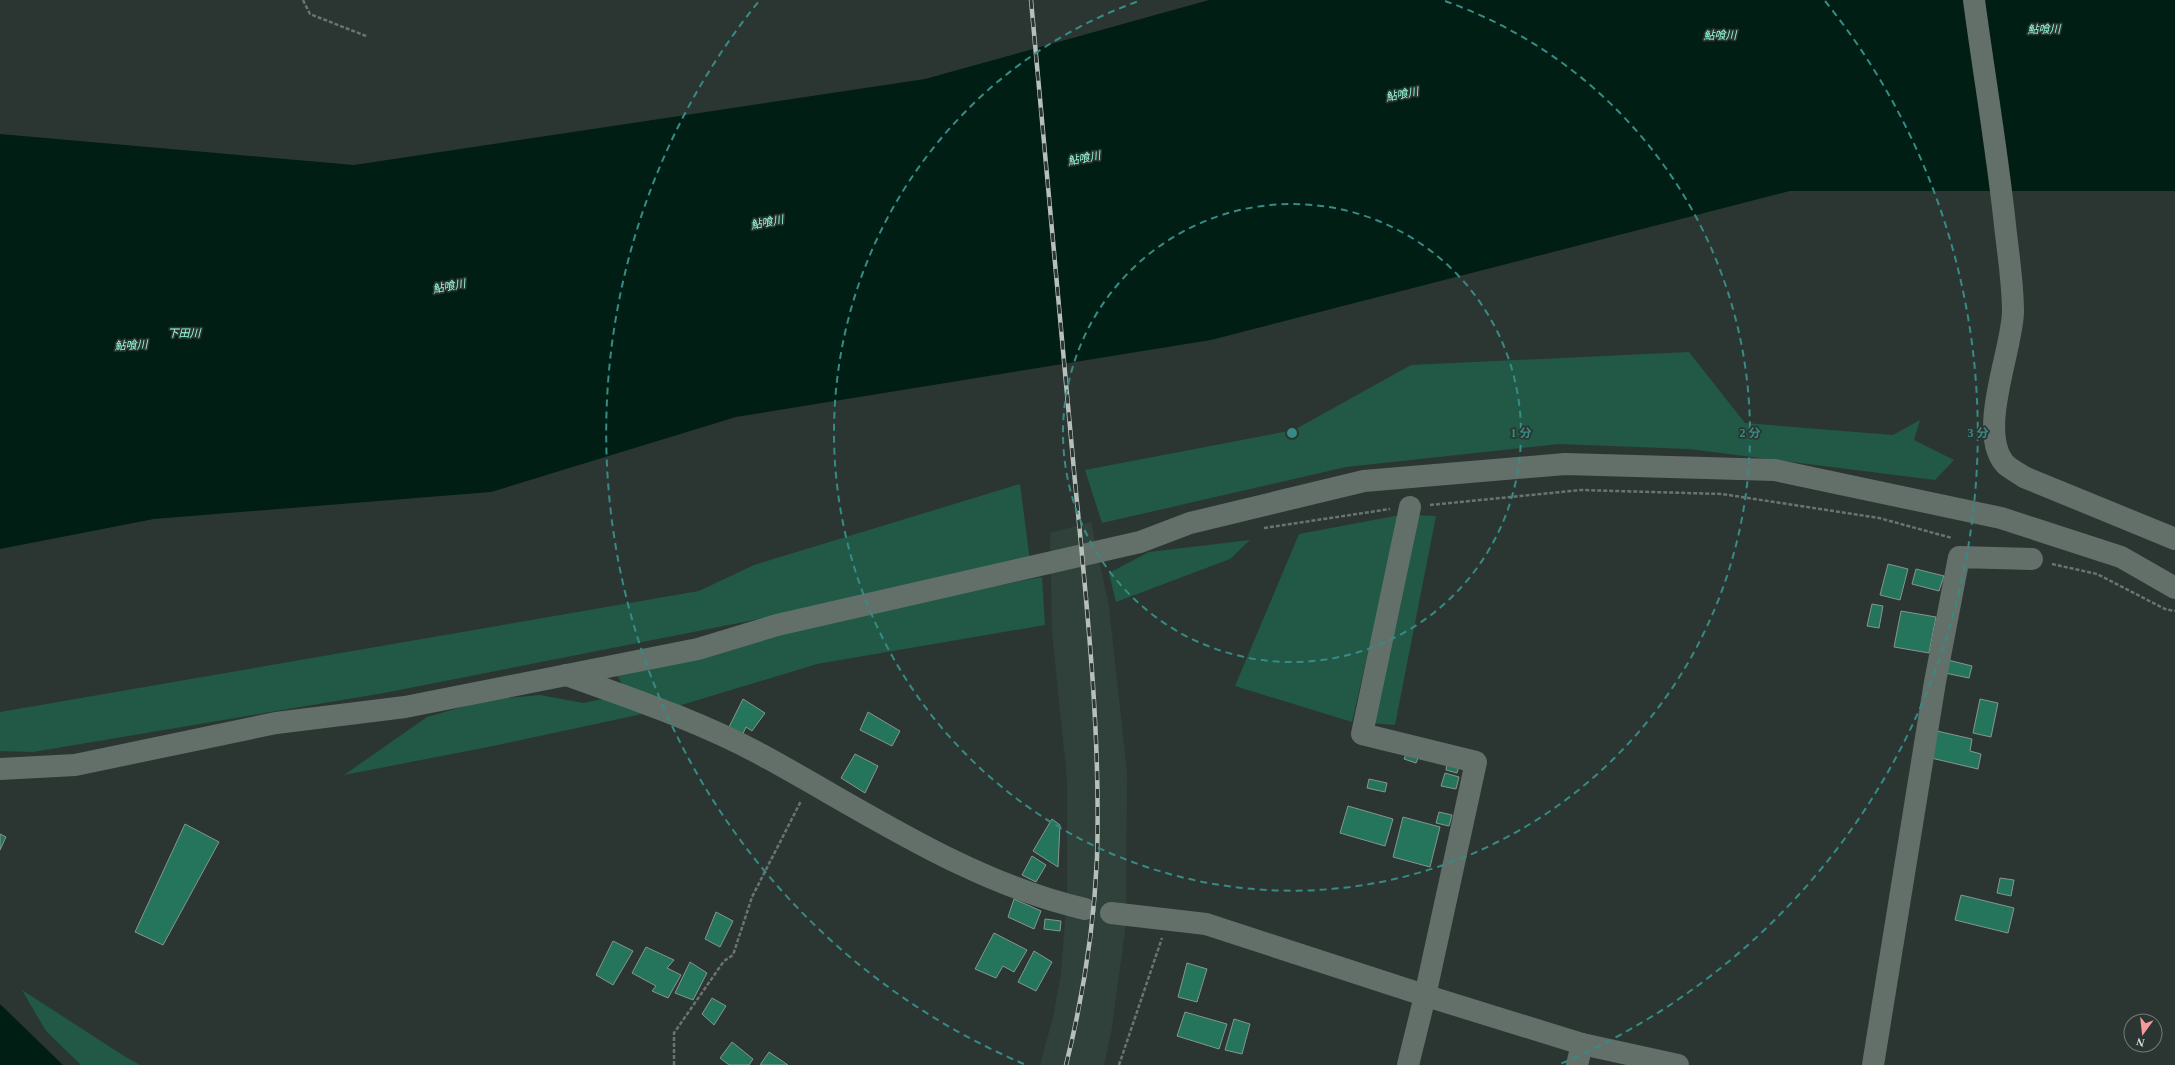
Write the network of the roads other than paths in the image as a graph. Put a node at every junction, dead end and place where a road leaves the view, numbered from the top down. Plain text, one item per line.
1 (1974, 0) edge
2 (1410, 507) road end
3 (2175, 539) edge
4 (2032, 559) road end
5 (2175, 588) edge
6 (566, 675) junction
7 (0, 769) edge
8 (1085, 909) dead end
9 (1111, 913) dead end
10 (1425, 996) junction
11 (1582, 1044) junction
12 (1408, 1065) edge
13 (1577, 1065) edge
14 (1678, 1065) edge
15 (1873, 1065) edge

1 - 3 street
2 - 10 street
4 - 15 street
5 - 6 street
6 - 7 street
6 - 8 street
9 - 10 street
10 - 11 street
10 - 12 street
11 - 13 street
11 - 14 street

